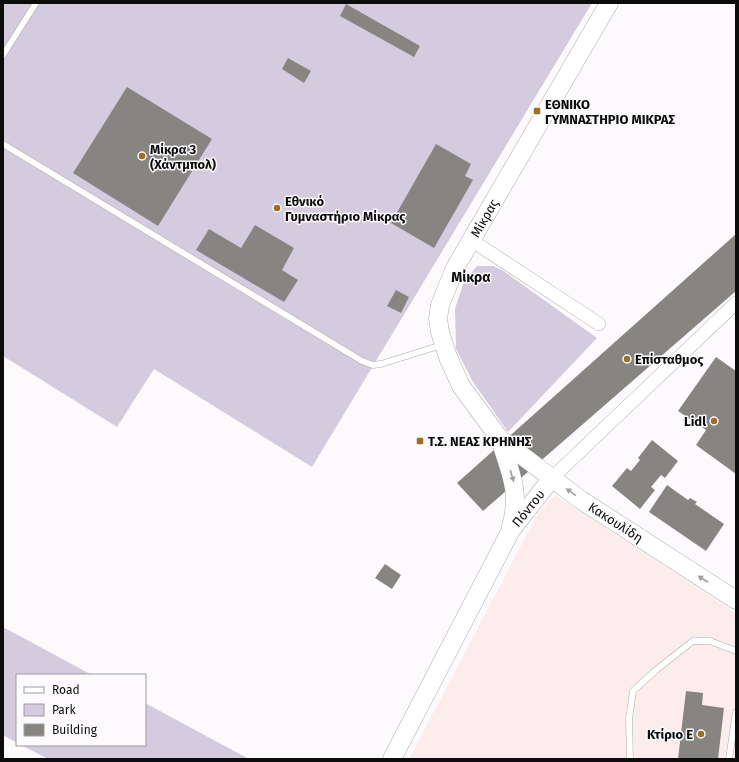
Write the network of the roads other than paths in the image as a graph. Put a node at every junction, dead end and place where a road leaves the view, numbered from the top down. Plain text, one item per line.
1 (36, 3) edge
2 (609, 3) edge
3 (3, 55) edge
4 (3, 144) edge
5 (471, 240) junction
6 (734, 305) edge
7 (599, 324) dead end
8 (444, 344) junction
9 (500, 439) junction
10 (552, 478) junction
11 (511, 530) junction
12 (736, 600) edge
13 (736, 651) edge
14 (736, 712) edge
15 (392, 759) edge
16 (630, 759) edge
17 (729, 759) edge

1 - 3 lane
2 - 5 main road, Μίκρας
4 - 8 lane
5 - 7 street
5 - 8 main road, Μίκρας
6 - 10 street, Πόντου
8 - 9 main road, Μίκρας
9 - 10 main road, Κακουλίδη
9 -> 11 main road
10 - 11 main road, Πόντου
12 -> 10 main road, Κακουλίδη
11 - 15 main road, Πόντου
13 - 16 lane
14 - 17 lane

